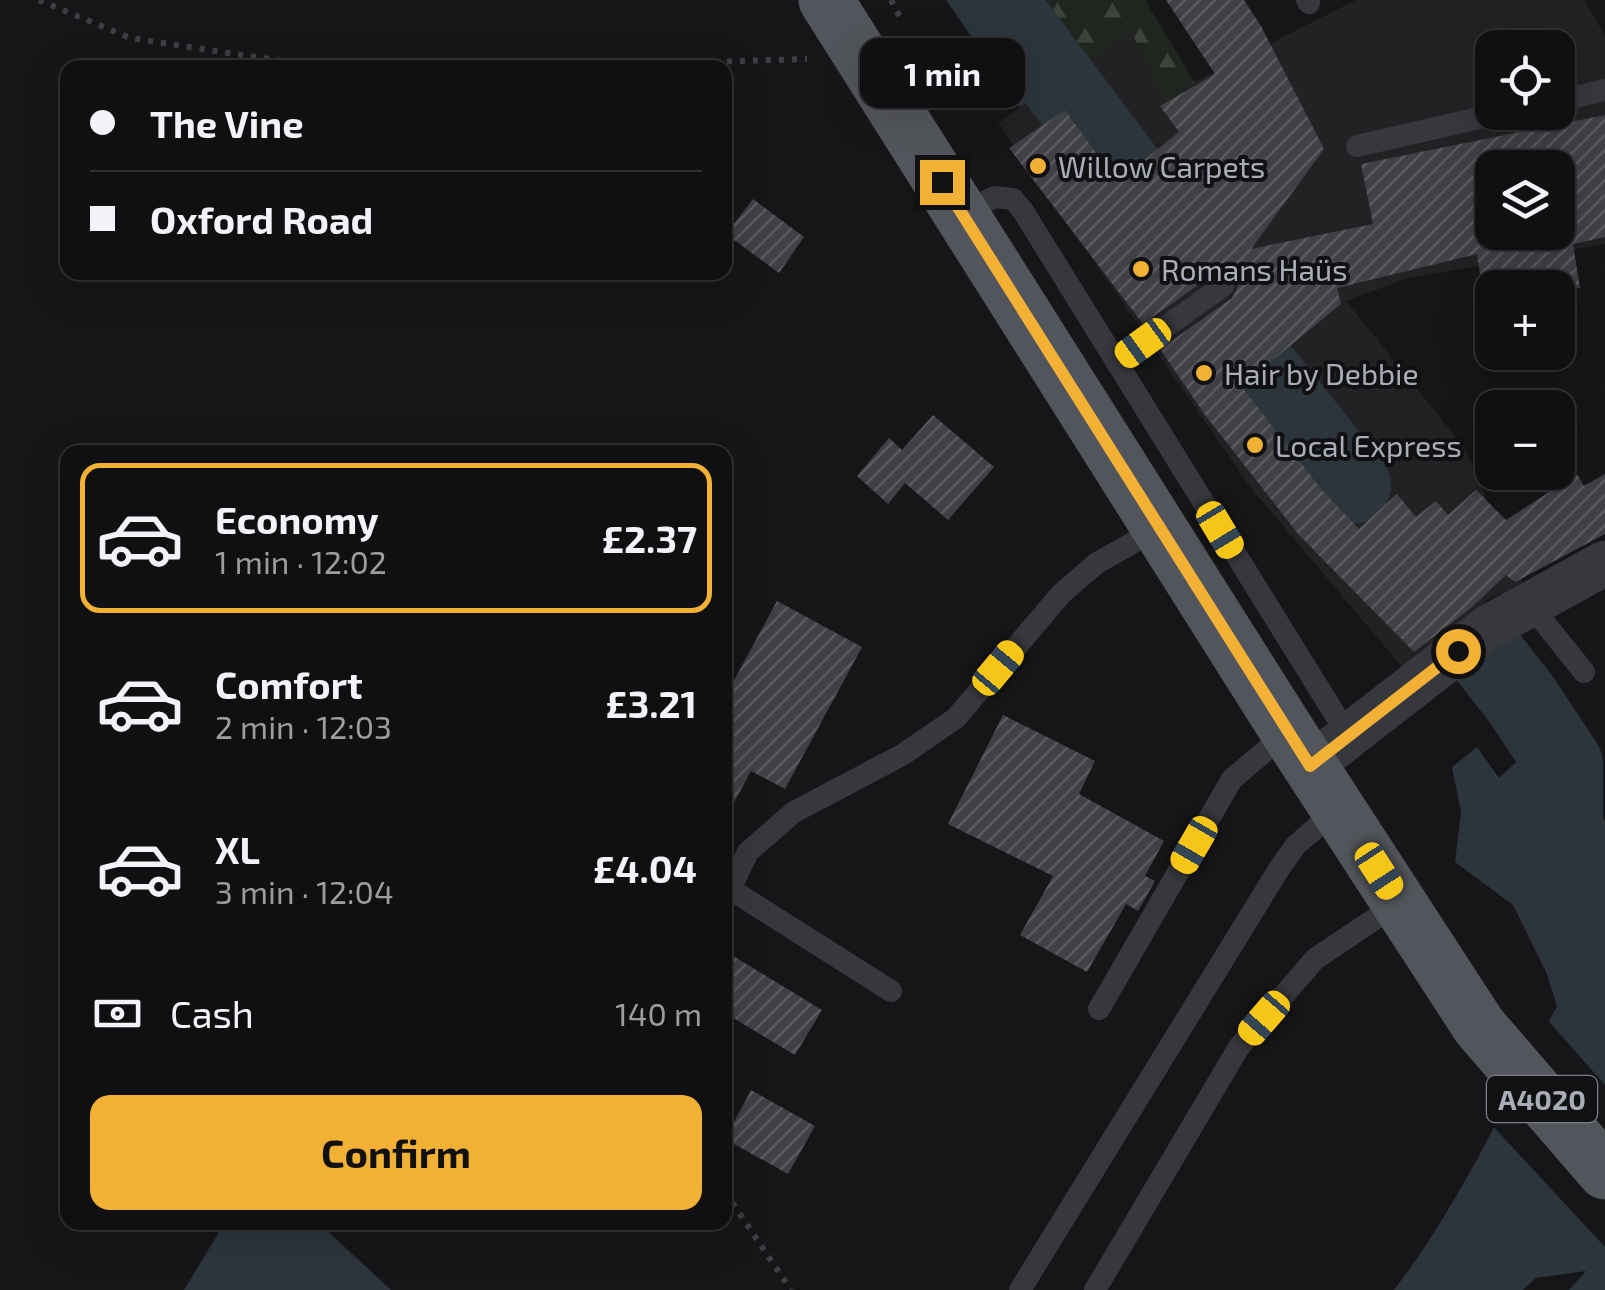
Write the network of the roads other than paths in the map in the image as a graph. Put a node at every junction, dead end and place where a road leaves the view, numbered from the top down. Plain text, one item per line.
1 (826, 0) edge
2 (1605, 90) edge
3 (1575, 97) edge
4 (1475, 119) edge
5 (1357, 146) dead end
6 (961, 213) junction
7 (1223, 286) dead end
8 (1116, 362) junction
9 (1159, 528) junction
10 (1605, 563) edge
11 (1532, 606) junction
12 (1584, 672) dead end
13 (1321, 761) junction
14 (732, 884) edge
15 (732, 889) edge
16 (1400, 902) junction
17 (891, 991) dead end
18 (1100, 1010) dead end
19 (1605, 1172) edge
20 (1020, 1290) edge
21 (1095, 1290) edge

1 - 6 main road, A4020
2 - 3 lane
4 - 5 lane
6 - 8 lane
6 - 9 main road, A4020
7 - 8 lane
8 - 13 lane
9 - 13 main road, A4020
9 - 14 lane
10 - 11 street
11 - 12 lane
11 - 13 street
13 - 16 main road, A4020
13 - 18 lane
13 - 20 lane
15 - 17 lane
16 - 19 main road, A4020
16 - 21 lane

